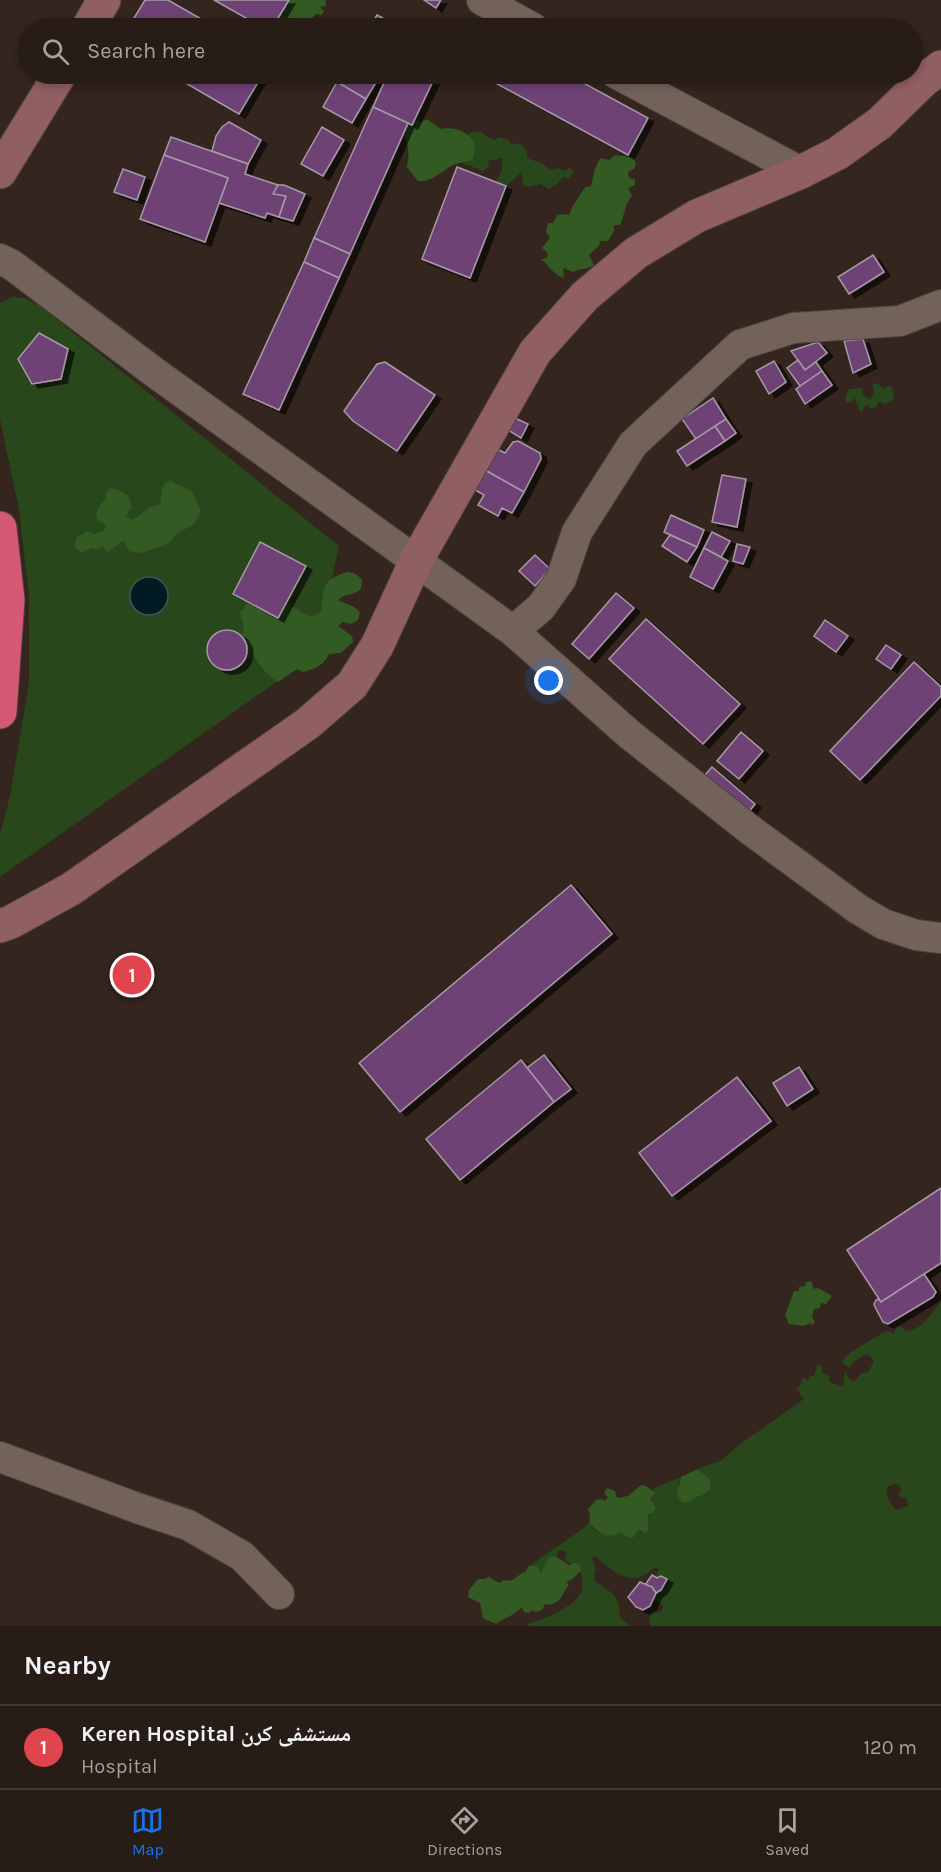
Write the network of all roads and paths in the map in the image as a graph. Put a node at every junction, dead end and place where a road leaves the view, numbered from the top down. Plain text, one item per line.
1 (104, 0) edge
2 (482, 0) edge
3 (94, 18) edge
4 (515, 18) edge
5 (941, 67) edge
6 (923, 81) edge
7 (54, 84) edge
8 (636, 84) edge
9 (920, 84) edge
10 (0, 172) edge
11 (801, 172) junction
12 (0, 259) edge
13 (941, 305) edge
14 (0, 528) edge
15 (416, 561) junction
16 (513, 631) junction
17 (0, 712) edge
18 (0, 926) edge
19 (941, 938) edge
20 (0, 1457) edge
21 (279, 1594) dead end

1 - 3 street
2 - 4 street
5 - 6 street
7 - 10 street
8 - 11 street
9 - 11 street
11 - 15 street
12 - 15 street
13 - 16 street
14 - 17 highway
15 - 16 street
15 - 18 street
16 - 19 street
20 - 21 street

